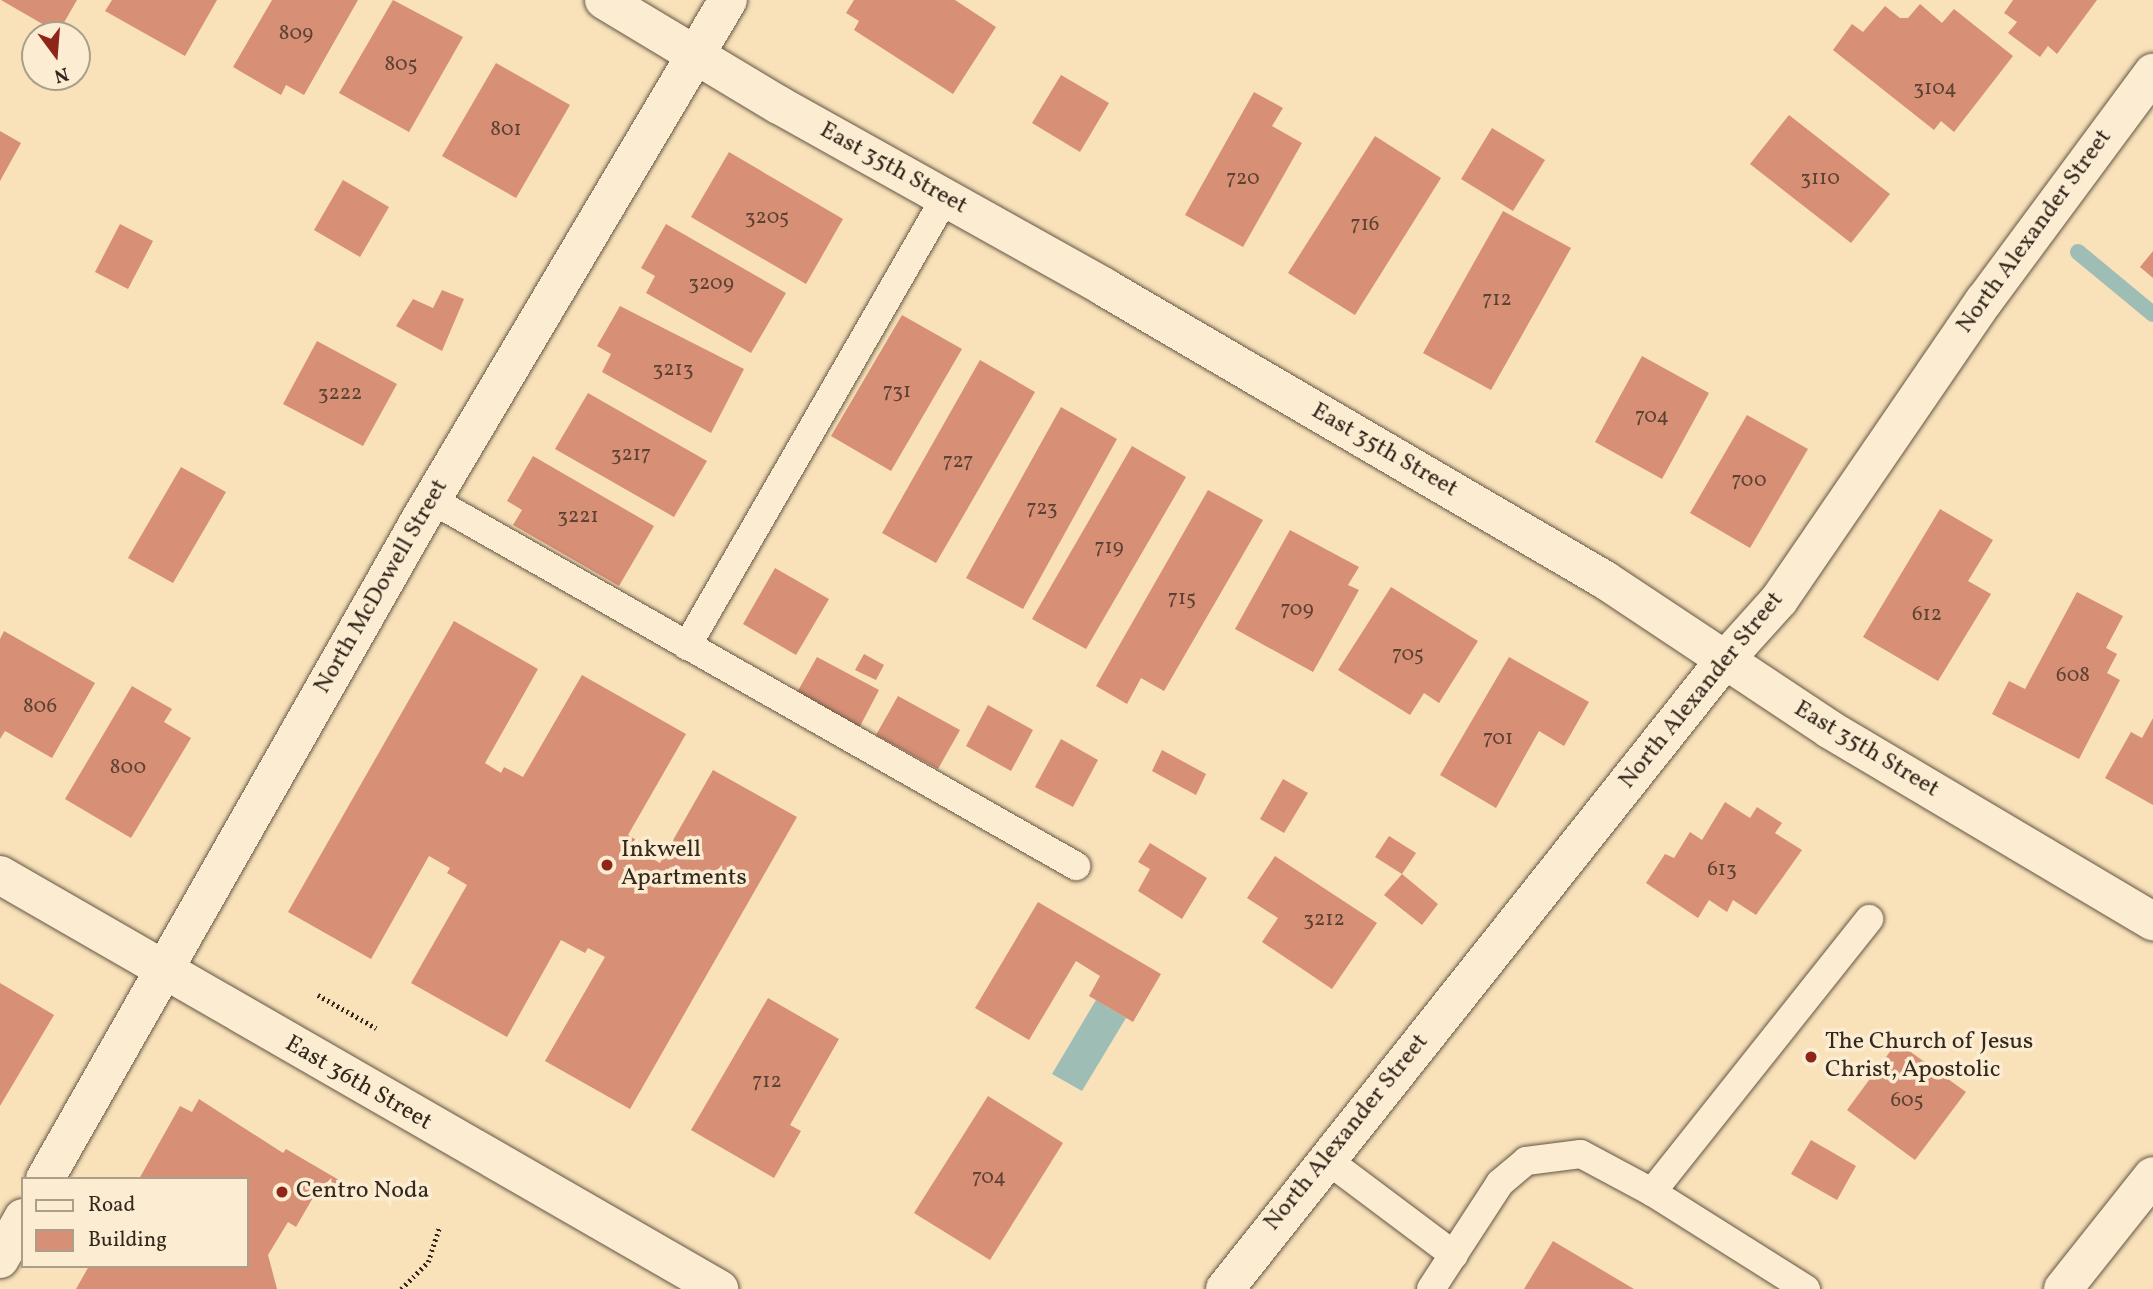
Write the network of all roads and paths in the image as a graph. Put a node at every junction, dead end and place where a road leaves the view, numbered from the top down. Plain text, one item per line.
1 (604, 0) edge
2 (728, 0) edge
3 (695, 55) junction
4 (2153, 72) edge
5 (945, 198) junction
6 (432, 500) junction
7 (687, 646) junction
8 (1724, 661) junction
9 (1076, 866) dead end
10 (0, 875) edge
11 (1869, 919) dead end
12 (2153, 921) edge
13 (162, 972) junction
14 (318, 995) dead end
15 (376, 1028) dead end
16 (1326, 1158) junction
17 (2153, 1176) edge
18 (46, 1177) edge
19 (1652, 1192) junction
20 (21, 1222) edge
21 (439, 1228) dead end
22 (1454, 1255) junction
23 (0, 1259) edge
24 (401, 1289) edge
25 (719, 1289) edge
26 (1225, 1289) edge
27 (1431, 1289) edge
28 (1806, 1289) edge
29 (2063, 1289) edge

1 - 3 street, East 35th Street
2 - 3 street, North McDowell Street
3 - 5 street, East 35th Street
3 - 6 street, North McDowell Street
4 - 8 street, North Alexander Street
5 - 7 lane
5 - 8 street, East 35th Street
6 - 7 lane
6 - 13 street, North McDowell Street
7 - 9 lane
8 - 12 street, East 35th Street
8 - 16 street, North Alexander Street
10 - 13 street, East 36th Street
11 - 19 lane
13 - 18 street, North McDowell Street
13 - 25 street, East 36th Street
14 - 15 path
16 - 22 lane
16 - 26 street, North Alexander Street
17 - 29 street
19 - 22 lane
19 - 28 lane
20 - 23 street
21 - 24 path
22 - 27 lane

